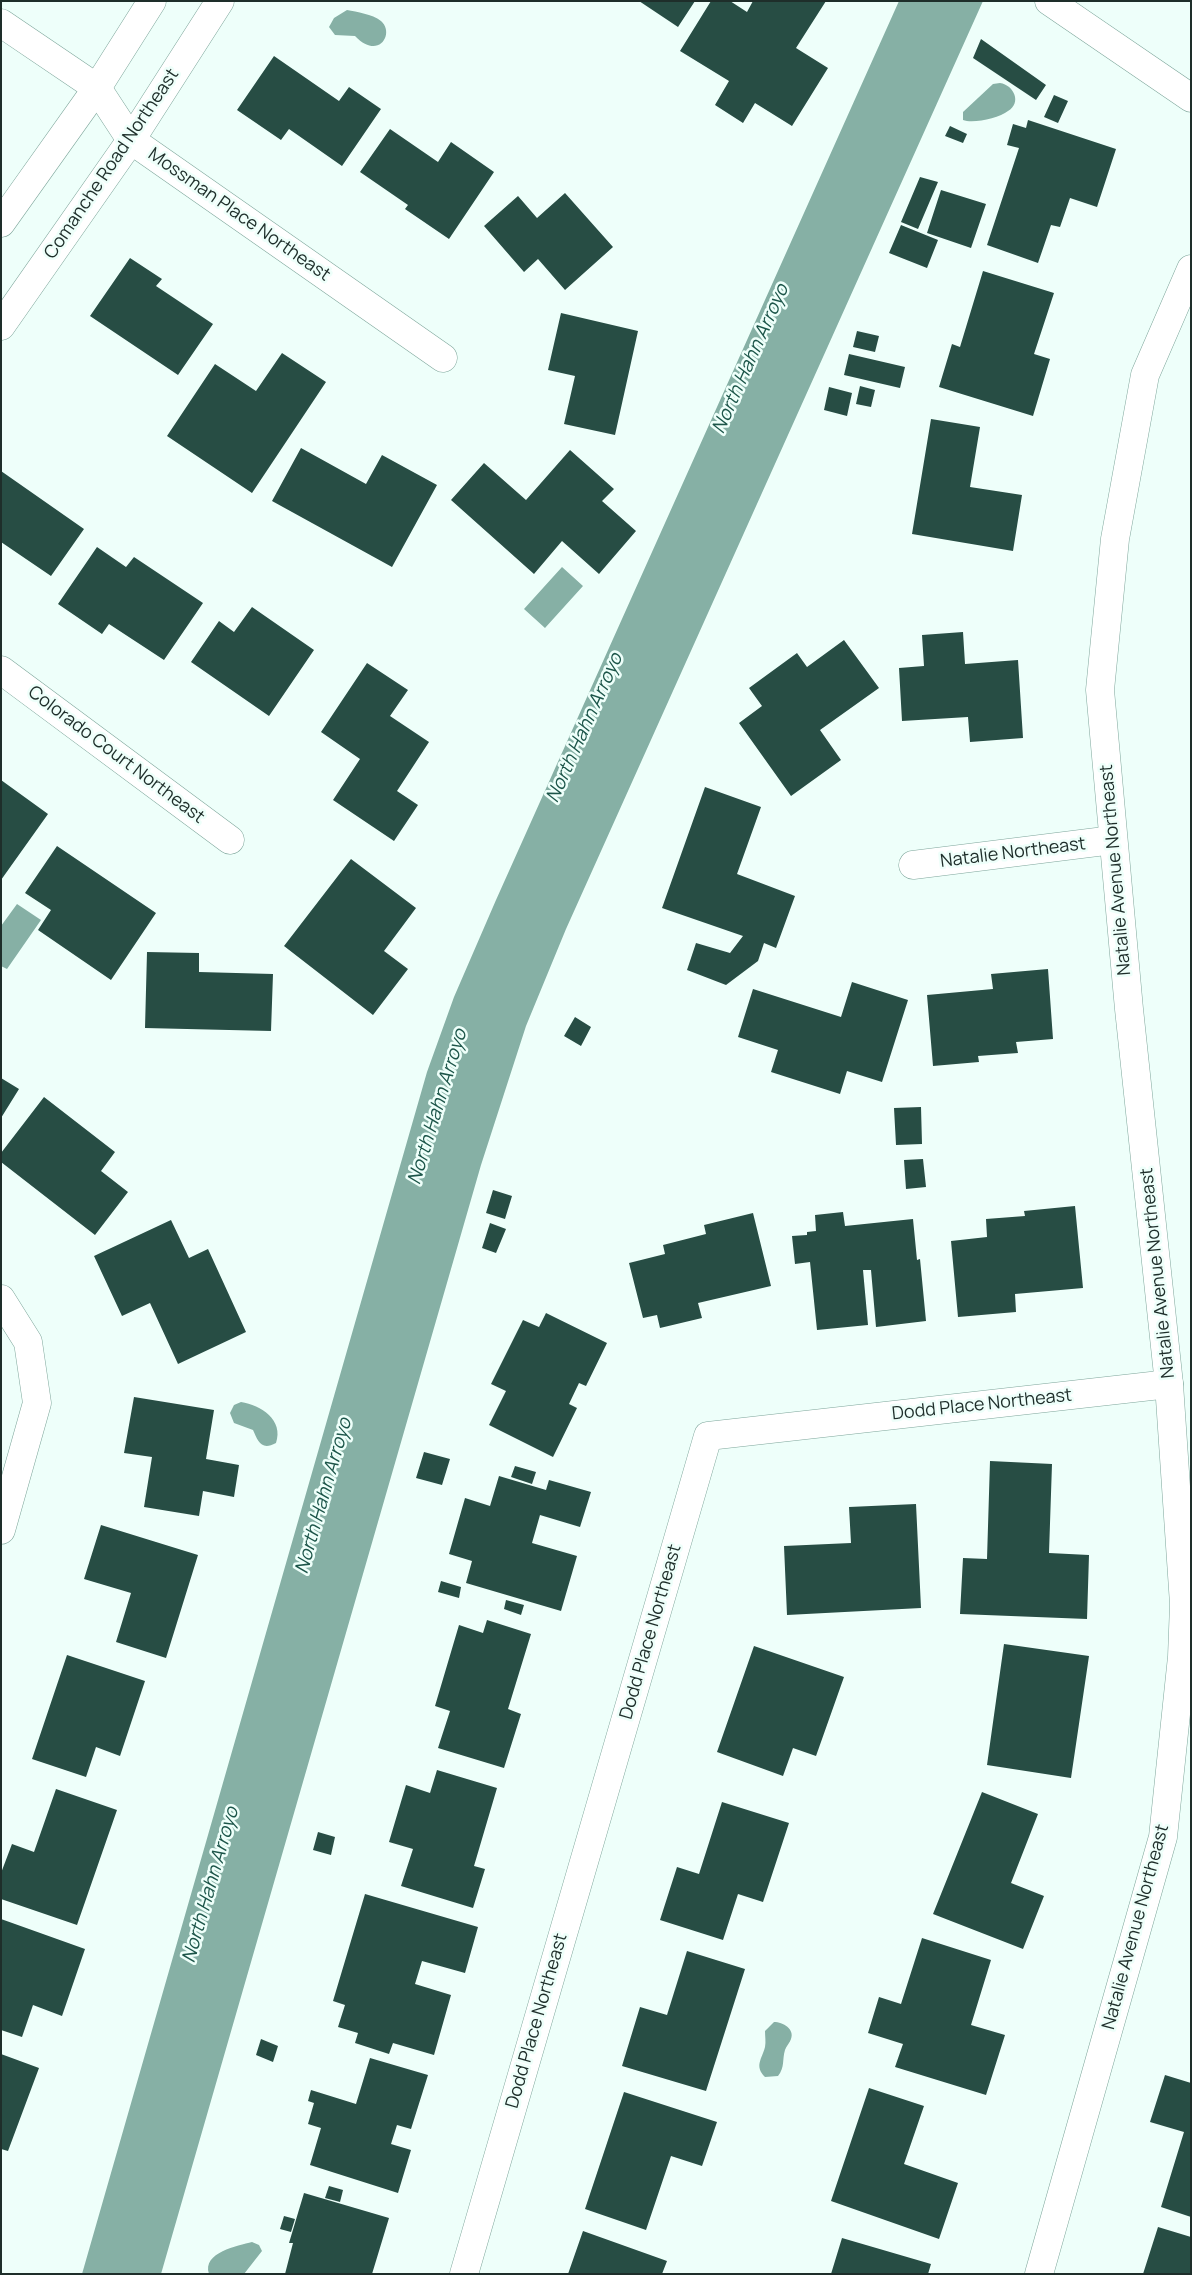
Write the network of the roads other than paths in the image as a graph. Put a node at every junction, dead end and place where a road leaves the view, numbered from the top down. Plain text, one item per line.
1 (152, 1) edge
2 (220, 1) edge
3 (1049, 1) edge
4 (1, 23) edge
5 (97, 88) junction
6 (1191, 98) edge
7 (131, 140) junction
8 (1, 223) edge
9 (1191, 269) edge
10 (1, 326) edge
11 (443, 358) dead end
12 (1, 670) edge
13 (230, 840) dead end
14 (1113, 840) junction
15 (913, 865) dead end
16 (1, 1298) edge
17 (1169, 1384) junction
18 (1, 1530) edge
19 (464, 2274) edge
20 (1039, 2274) edge

1 - 5 street
2 - 7 street, Comanche Road Northeast
3 - 6 street
4 - 5 street, Mossman Place Northeast
5 - 7 street, Mossman Place Northeast
5 - 8 street
7 - 10 street, Comanche Road Northeast
7 - 11 street, Mossman Place Northeast
9 - 14 street, Natalie Avenue Northeast
12 - 13 street, Colorado Court Northeast
14 - 15 street, Natalie Northeast
14 - 17 street, Natalie Avenue Northeast
16 - 18 street
17 - 19 street, Dodd Place Northeast
17 - 20 street, Natalie Avenue Northeast

